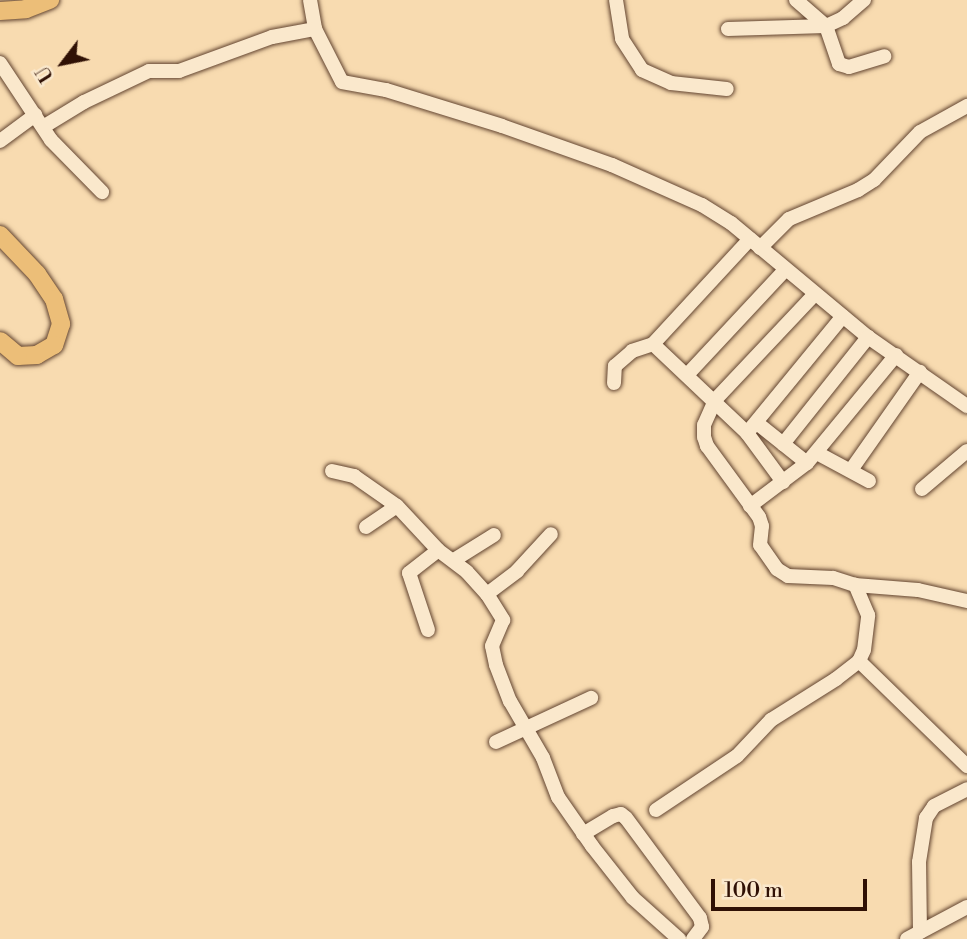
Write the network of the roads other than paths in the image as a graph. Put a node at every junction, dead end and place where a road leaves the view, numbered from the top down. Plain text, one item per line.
1 (50, 0) edge
2 (310, 0) edge
3 (616, 0) edge
4 (796, 0) edge
5 (864, 0) edge
6 (0, 11) edge
7 (827, 26) junction
8 (315, 29) junction
9 (728, 29) dead end
10 (884, 56) dead end
11 (0, 63) edge
12 (727, 89) dead end
13 (967, 106) edge
14 (39, 121) junction
15 (0, 141) edge
16 (102, 192) dead end
17 (0, 235) edge
18 (755, 244) junction
19 (785, 270) junction
20 (815, 294) junction
21 (843, 316) junction
22 (868, 337) junction
23 (0, 341) edge
24 (653, 344) junction
25 (895, 355) junction
26 (920, 372) junction
27 (687, 375) junction
28 (614, 383) dead end
29 (715, 400) junction
30 (967, 407) edge
31 (752, 428) junction
32 (782, 444) junction
33 (967, 451) edge
34 (812, 458) junction
35 (332, 471) dead end
36 (851, 471) junction
37 (869, 481) dead end
38 (783, 482) junction
39 (922, 488) dead end
40 (397, 506) junction
41 (750, 506) junction
42 (366, 527) dead end
43 (551, 534) dead end
44 (494, 535) dead end
45 (438, 550) junction
46 (454, 560) junction
47 (855, 585) junction
48 (487, 594) junction
49 (967, 601) edge
50 (428, 631) dead end
51 (859, 661) junction
52 (591, 698) dead end
53 (525, 729) junction
54 (496, 742) dead end
55 (967, 766) edge
56 (967, 789) edge
57 (656, 810) dead end
58 (583, 834) junction
59 (967, 907) edge
60 (914, 936) edge
61 (680, 939) edge
62 (693, 939) edge

1 - 6 main road
2 - 8 street
3 - 12 street
4 - 7 street
5 - 7 street
7 - 9 street
7 - 10 street
8 - 14 street
8 - 18 street
11 - 14 street
13 - 18 street
14 - 15 street
14 - 16 street
17 - 23 main road
18 - 19 street
18 - 24 street
19 - 20 street
19 - 27 street
20 - 21 street
20 - 29 street
21 - 22 street
21 - 31 street
22 - 25 street
22 - 32 street
24 - 27 street
24 - 28 street
25 - 26 street
25 - 34 street
26 - 30 street
26 - 36 street
27 - 29 street
29 - 31 street
29 - 41 street
31 - 32 street
31 - 38 street
32 - 34 street
33 - 39 street
34 - 36 street
34 - 38 street
35 - 40 street
36 - 37 street
38 - 41 street
40 - 42 street
40 - 45 street
41 - 47 street
43 - 48 street
44 - 46 street
45 - 46 street
45 - 50 street
46 - 48 street
47 - 49 street
47 - 51 street
48 - 53 street
51 - 55 street
51 - 57 street
52 - 53 street
53 - 54 street
53 - 58 street
56 - 60 street
58 - 61 street
58 - 62 street
59 - 60 street

